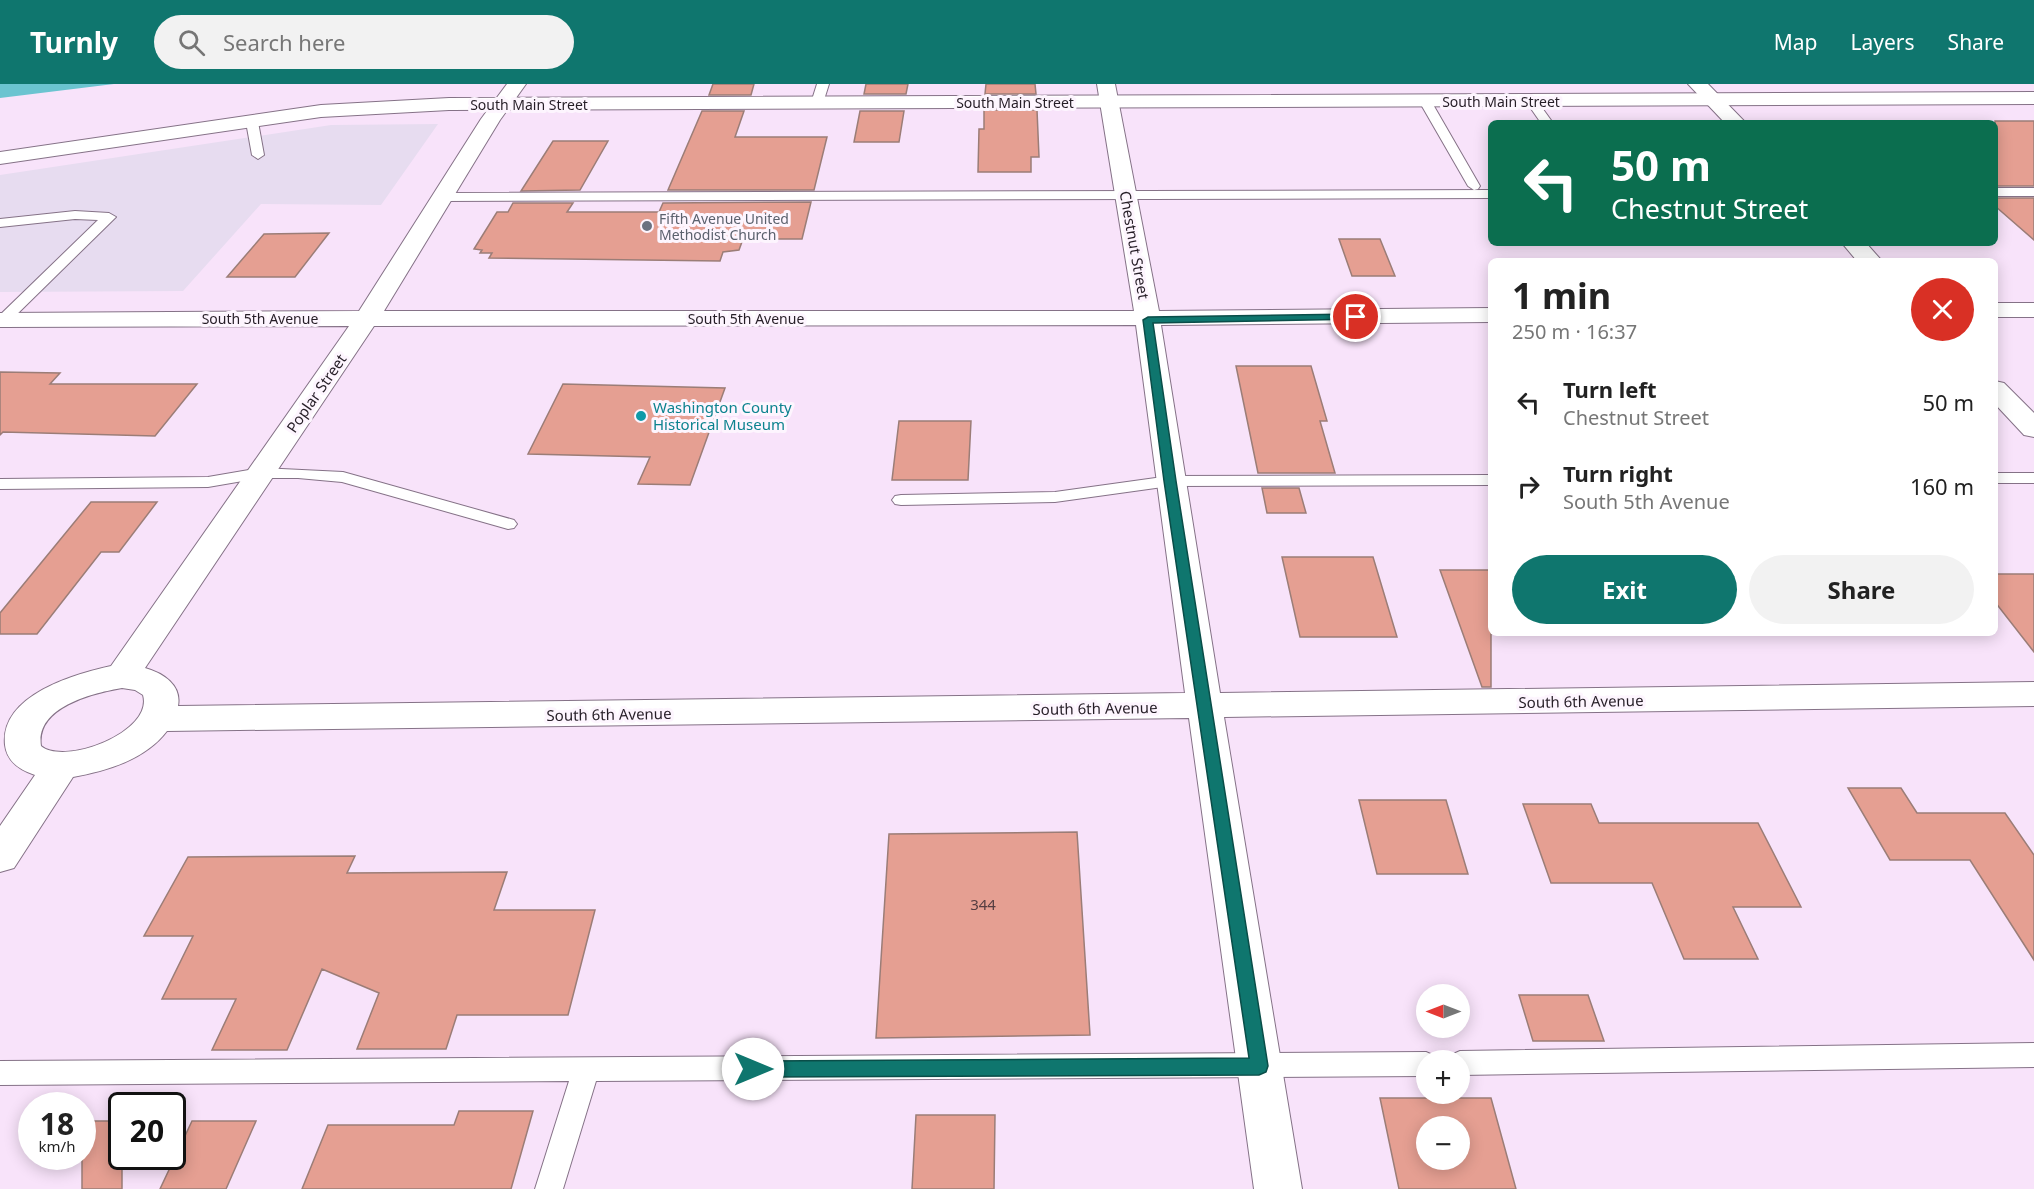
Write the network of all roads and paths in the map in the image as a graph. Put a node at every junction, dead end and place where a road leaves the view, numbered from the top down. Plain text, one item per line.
1 (823, 84) edge
2 (1697, 84) edge
3 (1108, 93) edge
4 (509, 94) edge
5 (2034, 98) edge
6 (1531, 100) junction
7 (1713, 100) junction
8 (1425, 101) junction
9 (818, 103) junction
10 (1545, 120) edge
11 (1733, 120) edge
12 (252, 122) junction
13 (258, 154) dead end
14 (0, 159) edge
15 (1474, 186) dead end
16 (1998, 192) edge
17 (2034, 192) edge
18 (1488, 194) edge
19 (1126, 195) junction
20 (442, 197) junction
21 (0, 223) edge
22 (1856, 246) edge
23 (1867, 258) edge
24 (1998, 310) edge
25 (2034, 310) edge
26 (1488, 315) edge
27 (368, 317) junction
28 (2, 320) edge
29 (1148, 320) junction
30 (1998, 392) edge
31 (2034, 429) edge
32 (261, 473) junction
33 (1998, 478) edge
34 (2034, 478) edge
35 (1488, 480) edge
36 (1170, 481) junction
37 (0, 484) edge
38 (901, 500) dead end
39 (508, 524) dead end
40 (122, 676) junction
41 (2034, 694) edge
42 (1205, 706) junction
43 (156, 719) junction
44 (14, 720) edge
45 (61, 766) junction
46 (0, 857) edge
47 (2034, 1054) edge
48 (1470, 1063) edge
49 (1416, 1064) edge
50 (1259, 1066) junction
51 (586, 1070) junction
52 (0, 1073) edge
53 (549, 1189) edge
54 (1278, 1189) edge

1 - 9 lane
2 - 7 street
3 - 8 street, South Main Street
3 - 9 street, South Main Street
3 - 19 street, Chestnut Street
4 - 9 street, South Main Street
4 - 12 street, South Main Street
4 - 20 street, Poplar Street
5 - 7 street, South Main Street
6 - 7 street, South Main Street
6 - 8 street, South Main Street
6 - 10 lane
7 - 11 street
8 - 15 lane
12 - 13 lane
12 - 14 street, South Main Street
16 - 17 lane
18 - 19 lane
19 - 20 lane
19 - 29 street, Chestnut Street
20 - 27 street, Poplar Street
21 - 28 lane
22 - 23 street
24 - 25 street
26 - 29 street, South 5th Avenue
27 - 28 street, South 5th Avenue
27 - 29 street, South 5th Avenue
27 - 32 street, Poplar Street
29 - 36 street, Chestnut Street
30 - 31 street
32 - 37 lane
32 - 39 lane
32 - 40 street, Poplar Street
33 - 34 lane
35 - 36 lane
36 - 38 lane
36 - 42 street, Chestnut Street
40 - 43 street
40 - 44 street
41 - 42 street, South 6th Avenue
42 - 43 street, South 6th Avenue
42 - 50 street, Chestnut Street
43 - 45 street
44 - 45 street
45 - 46 street
47 - 48 lane
49 - 50 lane
50 - 51 lane
50 - 54 street, Chestnut Street
51 - 52 lane
51 - 53 lane

